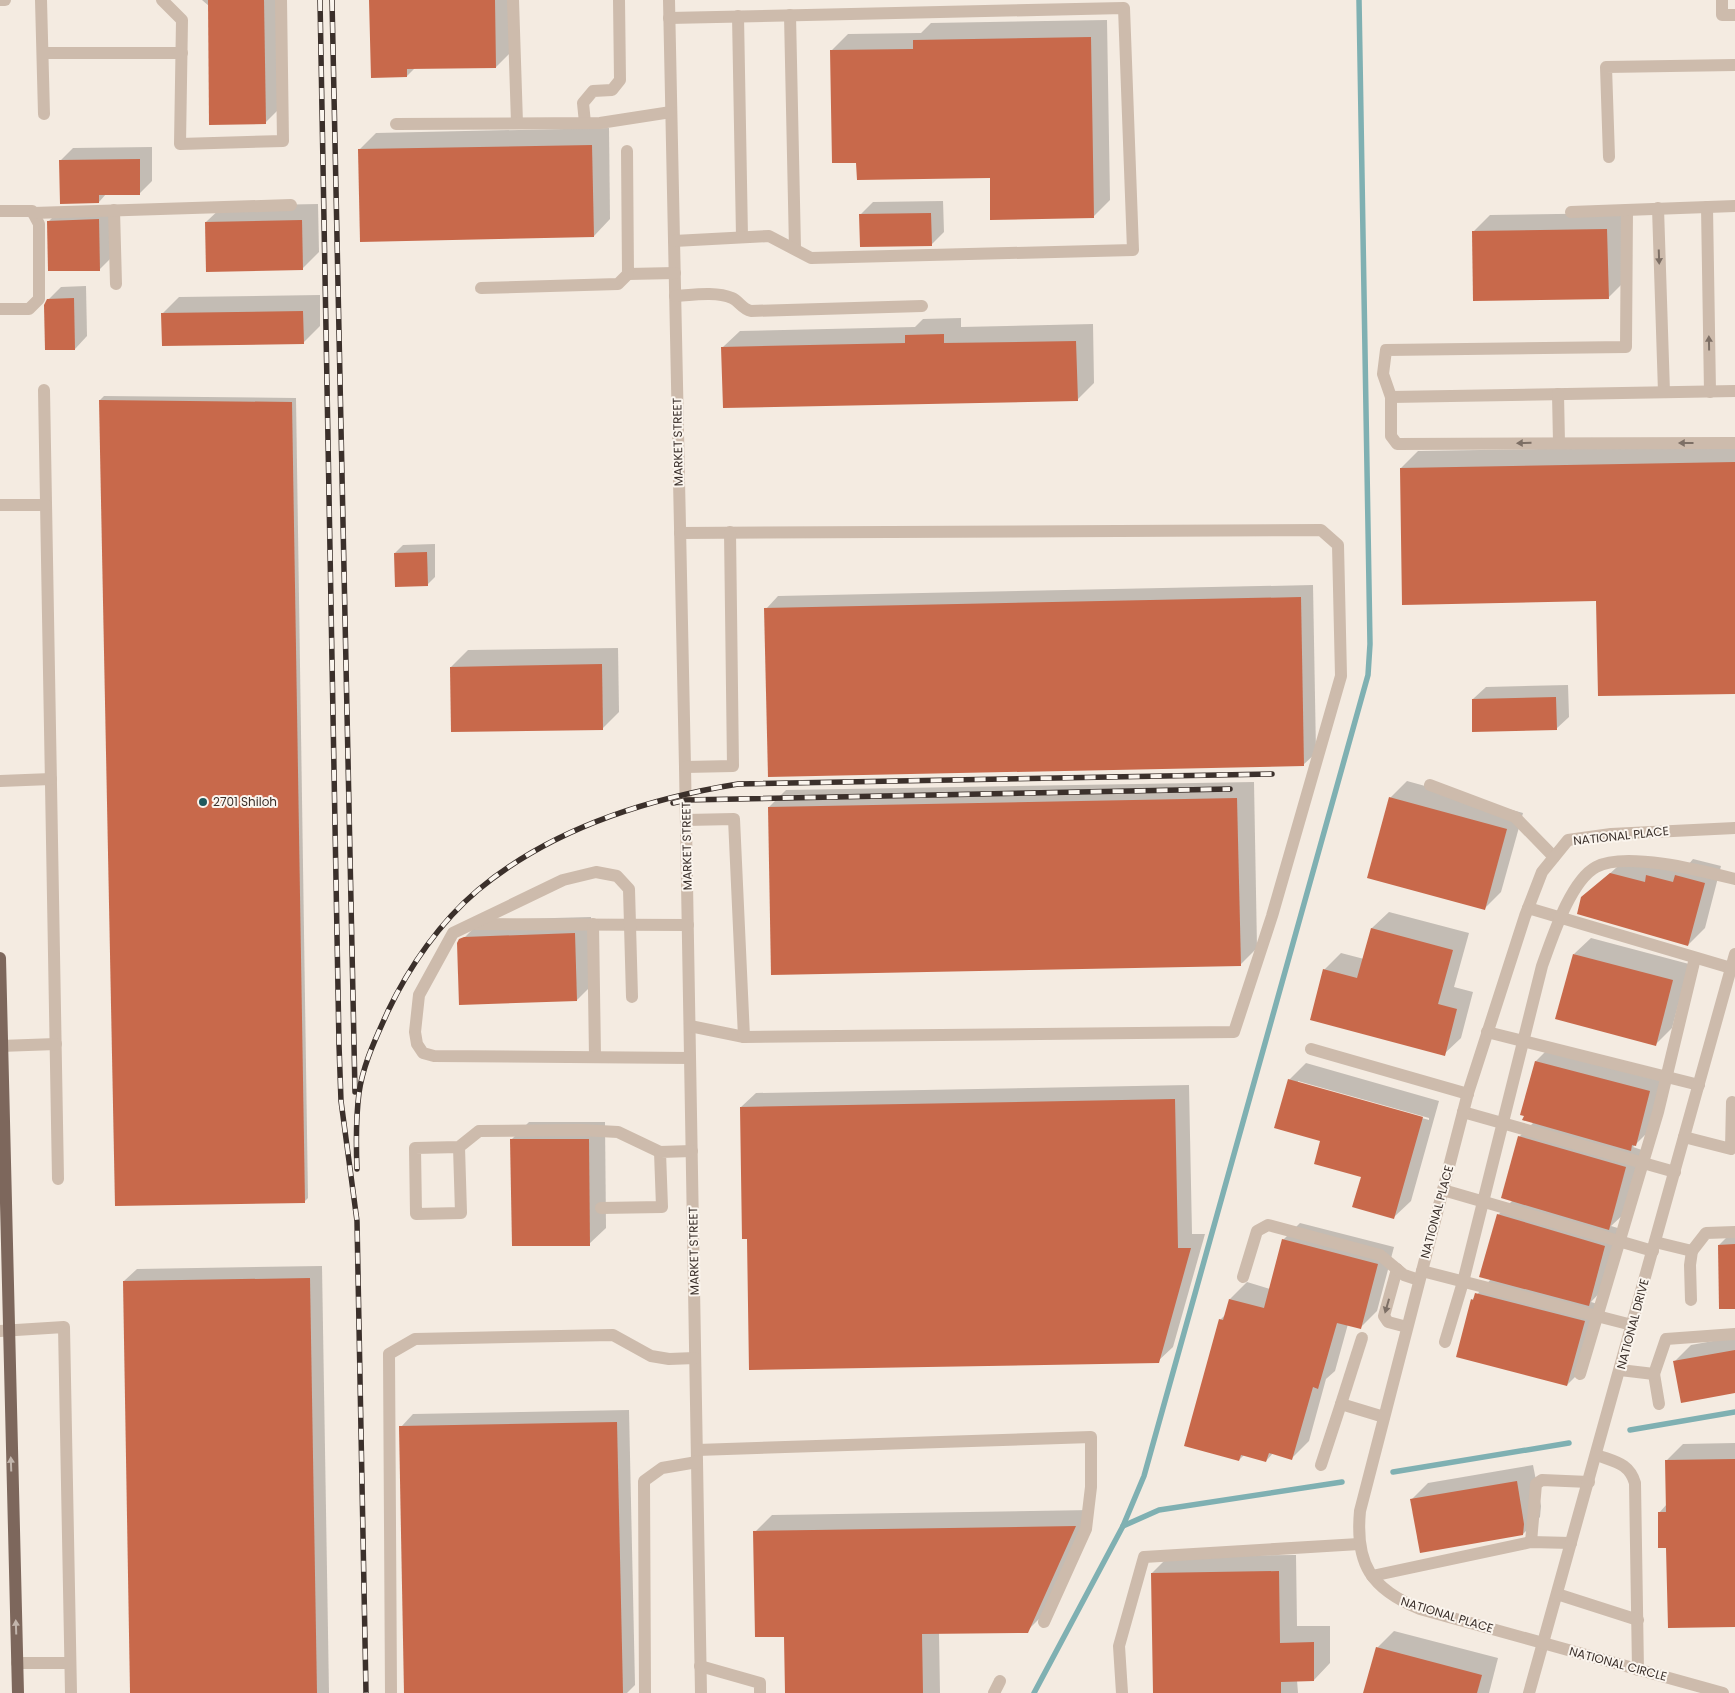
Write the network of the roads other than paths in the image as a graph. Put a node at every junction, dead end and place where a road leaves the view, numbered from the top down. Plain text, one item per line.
1 (0, 0) edge
2 (5, 0) edge
3 (41, 0) edge
4 (162, 0) edge
5 (281, 0) edge
6 (513, 0) edge
7 (619, 0) edge
8 (669, 0) edge
9 (1722, 0) edge
10 (1735, 14) edge
11 (790, 15) junction
12 (738, 16) junction
13 (669, 18) junction
14 (43, 53) junction
15 (182, 53) junction
16 (1735, 65) edge
17 (671, 112) junction
18 (44, 114) dead end
19 (517, 123) junction
20 (585, 123) junction
21 (396, 124) dead end
22 (627, 151) dead end
23 (1609, 156) dead end
24 (291, 205) dead end
25 (1735, 206) edge
26 (1707, 207) junction
27 (1658, 208) junction
28 (114, 210) junction
29 (1627, 210) junction
30 (0, 211) edge
31 (1571, 212) dead end
32 (33, 213) junction
33 (742, 237) junction
34 (674, 241) junction
35 (795, 249) junction
36 (675, 273) junction
37 (628, 274) junction
38 (116, 284) dead end
39 (481, 288) dead end
40 (675, 296) junction
41 (922, 306) dead end
42 (0, 309) edge
43 (44, 390) dead end
44 (1735, 391) edge
45 (1664, 392) junction
46 (1710, 392) junction
47 (1558, 394) junction
48 (1391, 397) junction
49 (1559, 443) junction
50 (1735, 443) edge
51 (0, 505) edge
52 (46, 505) junction
53 (730, 532) junction
54 (680, 533) junction
55 (686, 767) junction
56 (51, 779) junction
57 (0, 781) edge
58 (1430, 785) dead end
59 (686, 820) junction
60 (1735, 828) edge
61 (1554, 857) junction
62 (1735, 879) edge
63 (1528, 908) junction
64 (1559, 919) junction
65 (472, 924) junction
66 (594, 924) junction
67 (631, 925) junction
68 (688, 925) junction
69 (1735, 954) edge
70 (0, 958) edge
71 (1695, 958) junction
72 (1731, 968) junction
73 (632, 997) dead end
74 (690, 1026) junction
75 (1488, 1032) junction
76 (744, 1037) junction
77 (1524, 1041) junction
78 (56, 1044) junction
79 (1, 1046) edge
80 (1311, 1049) dead end
81 (595, 1057) junction
82 (690, 1058) junction
83 (1666, 1076) junction
84 (1699, 1085) junction
85 (1468, 1094) junction
86 (1732, 1102) dead end
87 (1463, 1112) junction
88 (1503, 1124) junction
89 (1684, 1137) junction
90 (459, 1147) junction
91 (692, 1151) junction
92 (660, 1152) junction
93 (1642, 1163) junction
94 (1675, 1172) junction
95 (58, 1179) dead end
96 (1443, 1190) junction
97 (1483, 1201) junction
98 (601, 1208) dead end
99 (1735, 1232) edge
100 (1618, 1241) junction
101 (1654, 1247) junction
102 (1692, 1251) junction
103 (1397, 1269) junction
104 (1420, 1275) junction
105 (1243, 1277) dead end
106 (1463, 1282) junction
107 (1691, 1300) dead end
108 (1598, 1316) junction
109 (1632, 1325) junction
110 (1407, 1327) junction
111 (4, 1331) edge
112 (1735, 1334) edge
113 (1362, 1338) dead end
114 (1445, 1342) dead end
115 (695, 1358) junction
116 (1620, 1370) junction
117 (1580, 1374) dead end
118 (1654, 1374) junction
119 (1341, 1404) junction
120 (1658, 1404) dead end
121 (1384, 1417) junction
122 (697, 1456) junction
123 (1597, 1456) junction
124 (1321, 1464) dead end
125 (1589, 1482) junction
126 (1531, 1542) junction
127 (1571, 1543) junction
128 (1359, 1544) junction
129 (1372, 1576) junction
130 (1557, 1594) junction
131 (1638, 1620) junction
132 (1044, 1622) dead end
133 (1543, 1643) junction
134 (70, 1662) junction
135 (17, 1663) junction
136 (700, 1666) junction
137 (1638, 1670) junction
138 (1000, 1681) dead end
139 (1715, 1692) edge
140 (18, 1693) edge
141 (71, 1693) edge
142 (391, 1693) edge
143 (645, 1693) edge
144 (701, 1693) edge
145 (760, 1693) edge
146 (994, 1693) edge
147 (1122, 1693) edge
148 (1529, 1693) edge

1 - 2 street
3 - 14 street
4 - 15 street
5 - 15 street
6 - 19 street
7 - 20 street
8 - 13 street, MARKET STREET
9 - 10 street
11 - 12 street
11 - 35 street
11 - 35 street
12 - 13 street
12 - 33 street
13 - 17 street, MARKET STREET
14 - 15 street
14 - 18 street
16 - 23 street
17 - 20 street
17 - 34 street, MARKET STREET
19 - 20 street
19 - 21 street
22 - 37 street
24 - 28 street
25 - 26 street
26 - 27 street
46 -> 26 street
27 - 29 street
27 -> 45 street
28 - 32 street
28 - 38 street
29 - 31 street
29 - 48 street
30 - 32 street
32 - 42 street
33 - 34 street
33 - 35 street
34 - 36 street, MARKET STREET
36 - 37 street
36 - 40 street, MARKET STREET
37 - 39 street
40 - 41 street
40 - 54 street, MARKET STREET
43 - 52 street
44 - 46 street
45 - 46 street
45 - 47 street
47 - 48 street
47 - 49 street
49 -> 48 street
50 -> 49 street
51 - 52 street
52 - 56 street
53 - 54 street
53 - 55 street
53 - 76 street
54 - 55 street, MARKET STREET
55 - 59 street, MARKET STREET
56 - 57 street
56 - 78 street
58 - 61 street
59 - 68 street, MARKET STREET
59 - 76 street
60 - 61 street, NATIONAL PLACE
61 - 63 street, NATIONAL PLACE
62 - 64 street
63 - 64 street
63 - 75 street, NATIONAL PLACE
64 - 71 street
64 - 77 street
65 - 66 street
65 - 67 street
65 - 81 street
66 - 67 street
66 - 81 street
67 - 68 street
67 - 73 street
68 - 74 street, MARKET STREET
69 - 72 street, NATIONAL DRIVE
70 - 79 main road
71 - 72 street
71 - 83 street
72 - 84 street, NATIONAL DRIVE
74 - 76 street
74 - 82 street, MARKET STREET
75 - 77 street
75 - 85 street, NATIONAL PLACE
77 - 83 street
77 - 88 street
78 - 79 street
78 - 95 street
79 - 111 main road
80 - 85 street
81 - 82 street
82 - 91 street, MARKET STREET
83 - 84 street
83 - 93 street
84 - 89 street, NATIONAL DRIVE
85 - 87 street, NATIONAL PLACE
86 - 89 street
87 - 88 street
87 - 96 street, NATIONAL PLACE
88 - 93 street
88 - 97 street
89 - 94 street, NATIONAL DRIVE
90 - 90 street
90 - 92 street
91 - 92 street
91 - 115 street, MARKET STREET
92 - 98 street
93 - 94 street
93 - 100 street
94 - 101 street, NATIONAL DRIVE
96 - 97 street
96 - 104 street, NATIONAL PLACE
97 - 100 street
97 - 106 street
99 - 102 street
100 - 101 street
100 - 108 street
101 - 102 street
101 - 109 street, NATIONAL DRIVE
102 - 107 street
103 - 104 street
103 - 105 street
103 -> 110 street
104 - 106 street
104 - 110 street, NATIONAL PLACE
106 - 108 street
106 - 114 street
108 - 109 street
108 - 117 street
109 - 116 street, NATIONAL DRIVE
110 - 121 street, NATIONAL PLACE
111 - 134 street
135 -> 111 main road
112 - 118 street
113 - 119 street
115 - 122 street, MARKET STREET
115 - 142 street
116 - 118 street
116 - 123 street, NATIONAL DRIVE
118 - 120 street
119 - 121 street
119 - 124 street
121 - 128 street, NATIONAL PLACE
122 - 132 street
122 - 136 street, MARKET STREET
122 - 143 street
123 - 125 street, NATIONAL DRIVE
123 - 131 street
125 - 126 street
125 - 127 street, NATIONAL DRIVE
126 - 127 street
126 - 129 street
127 - 130 street, NATIONAL DRIVE
128 - 129 street, NATIONAL PLACE
128 - 147 street
129 - 133 street, NATIONAL PLACE
130 - 131 street
130 - 133 street, NATIONAL DRIVE
131 - 137 street
133 - 137 street, NATIONAL CIRCLE
133 - 148 street, NATIONAL DRIVE
134 - 135 street
134 - 141 street
135 - 140 main road
136 - 144 street, MARKET STREET
136 - 145 street
137 - 139 street, NATIONAL CIRCLE
138 - 146 street

